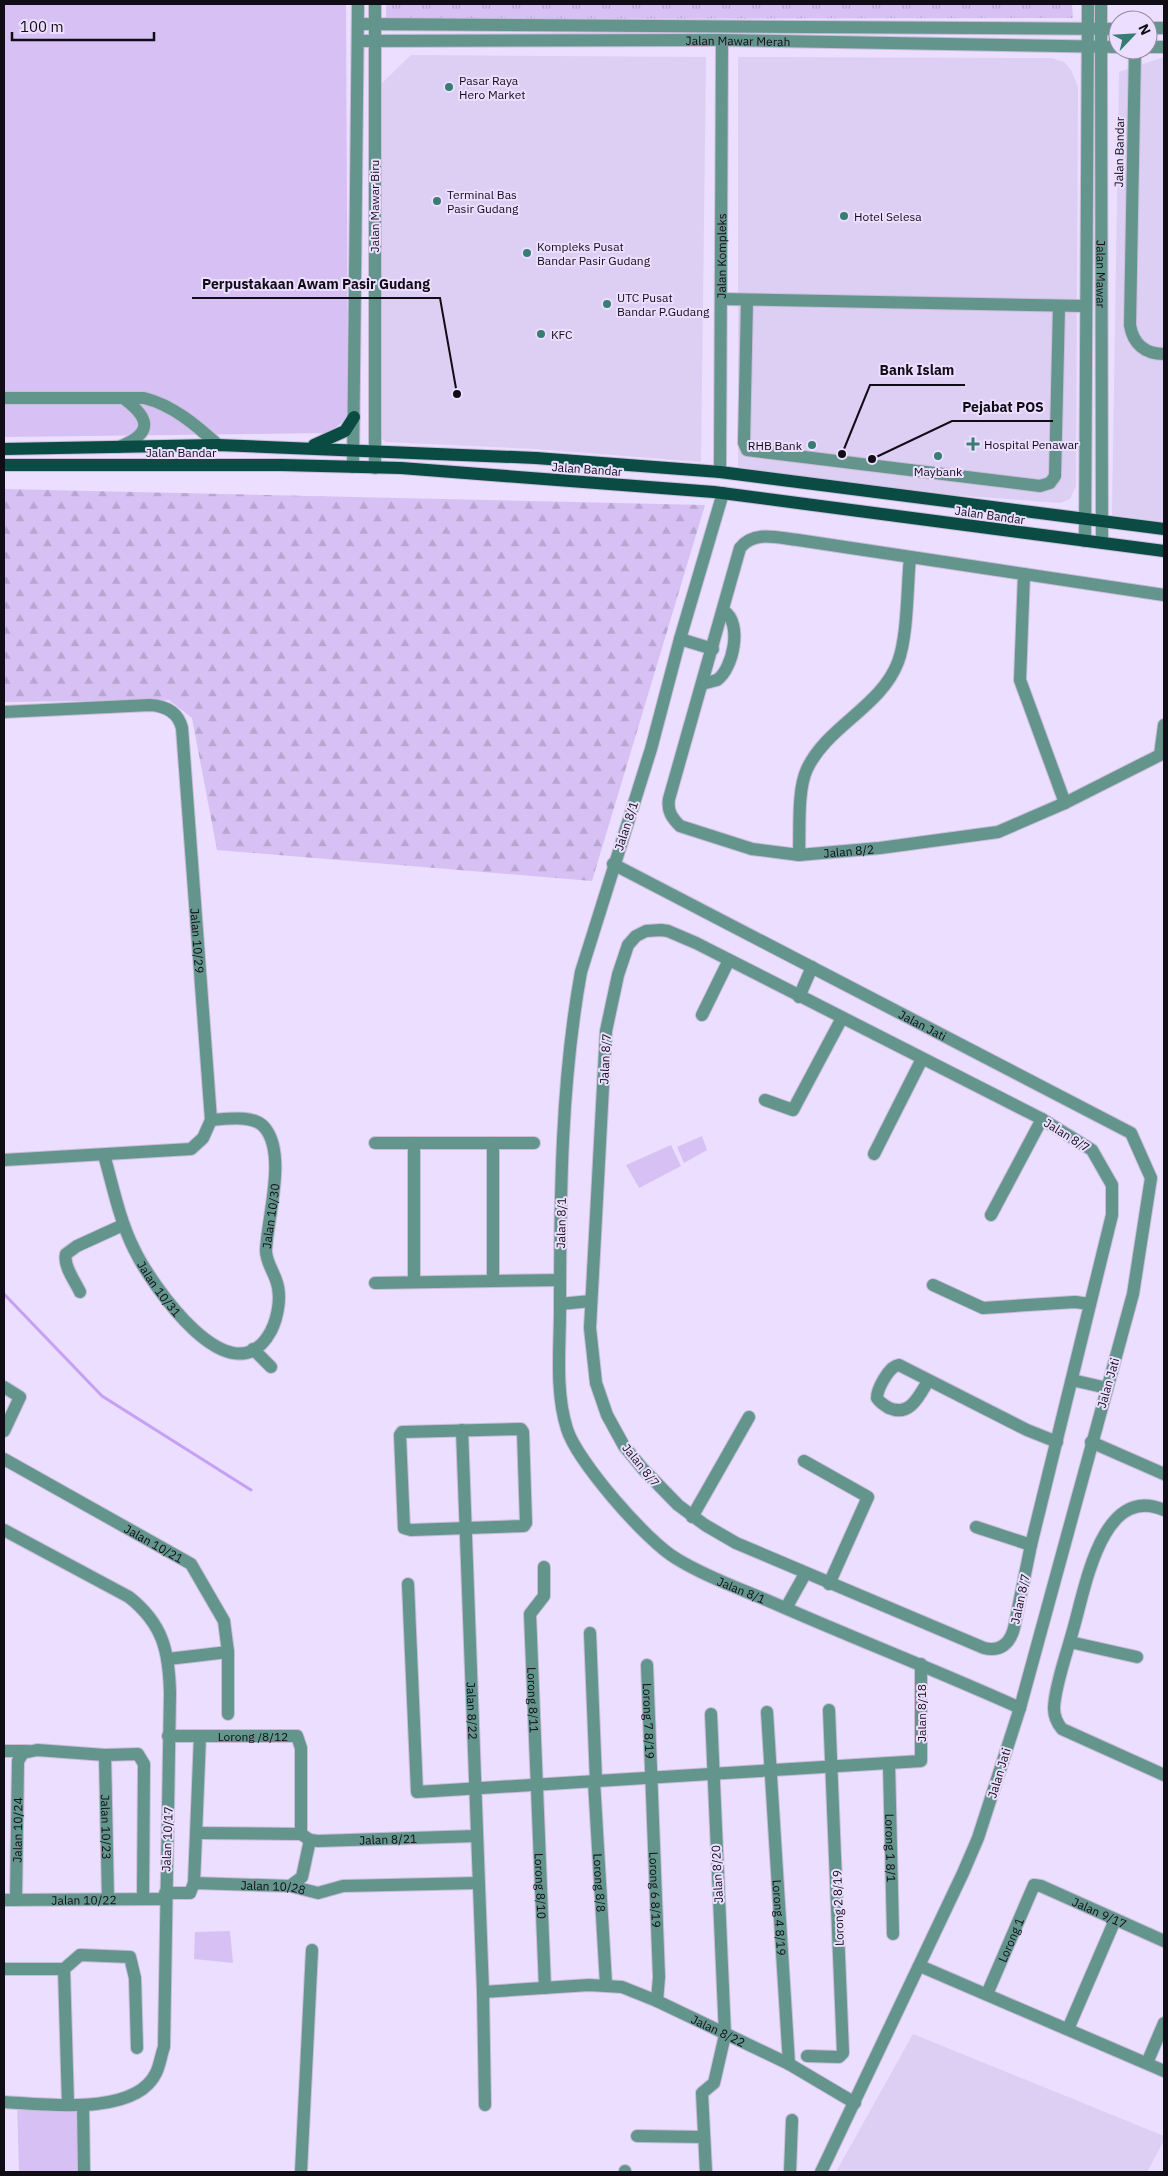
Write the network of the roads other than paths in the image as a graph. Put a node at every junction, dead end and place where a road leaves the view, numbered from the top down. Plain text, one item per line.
1 (358, 4) edge
2 (375, 4) edge
3 (1088, 4) edge
4 (1101, 4) edge
5 (358, 24) junction
6 (375, 24) junction
7 (1094, 28) junction
8 (1108, 29) edge
9 (722, 40) junction
10 (358, 42) junction
11 (375, 42) junction
12 (1094, 47) junction
13 (1108, 47) edge
14 (1135, 60) edge
15 (721, 299) junction
16 (747, 300) junction
17 (1059, 306) junction
18 (1086, 306) junction
19 (1164, 354) edge
20 (4, 398) edge
21 (123, 398) junction
22 (354, 417) junction
23 (218, 445) junction
24 (309, 447) junction
25 (118, 448) junction
26 (4, 449) edge
27 (354, 449) junction
28 (375, 450) junction
29 (4, 465) edge
30 (354, 467) junction
31 (375, 468) junction
32 (720, 472) junction
33 (723, 493) junction
34 (1085, 518) junction
35 (1103, 520) junction
36 (1164, 529) edge
37 (1085, 541) junction
38 (1102, 543) junction
39 (1164, 551) edge
40 (910, 557) junction
41 (1024, 574) junction
42 (1164, 595) edge
43 (724, 611) junction
44 (680, 639) junction
45 (712, 649) junction
46 (702, 684) junction
47 (4, 712) edge
48 (1164, 726) edge
49 (1065, 803) junction
50 (798, 855) junction
51 (614, 864) junction
52 (729, 960) junction
53 (812, 968) junction
54 (799, 997) junction
55 (702, 1015) dead end
56 (842, 1018) junction
57 (922, 1059) junction
58 (765, 1100) dead end
59 (1042, 1119) junction
60 (211, 1120) junction
61 (375, 1143) dead end
62 (414, 1143) junction
63 (493, 1143) junction
64 (534, 1143) dead end
65 (104, 1154) junction
66 (874, 1154) dead end
67 (4, 1160) edge
68 (991, 1215) dead end
69 (123, 1225) junction
70 (560, 1280) junction
71 (493, 1281) junction
72 (414, 1282) junction
73 (375, 1283) dead end
74 (933, 1285) dead end
75 (80, 1292) dead end
76 (591, 1301) junction
77 (560, 1304) junction
78 (1090, 1304) junction
79 (253, 1349) junction
80 (271, 1367) dead end
81 (1072, 1380) junction
82 (928, 1381) dead end
83 (4, 1387) edge
84 (1107, 1388) junction
85 (749, 1417) dead end
86 (4, 1430) edge
87 (462, 1430) junction
88 (1057, 1442) junction
89 (1091, 1442) junction
90 (4, 1459) edge
91 (804, 1461) dead end
92 (1164, 1474) edge
93 (1164, 1510) edge
94 (692, 1516) junction
95 (976, 1527) dead end
96 (465, 1528) junction
97 (4, 1530) edge
98 (1031, 1545) junction
99 (544, 1567) dead end
100 (805, 1574) junction
101 (408, 1584) dead end
102 (829, 1584) junction
103 (786, 1608) junction
104 (590, 1633) dead end
105 (1070, 1642) junction
106 (228, 1652) junction
107 (1137, 1657) dead end
108 (168, 1659) junction
109 (922, 1664) junction
110 (647, 1665) dead end
111 (1020, 1708) junction
112 (829, 1710) dead end
113 (767, 1712) dead end
114 (228, 1714) dead end
115 (711, 1714) dead end
116 (168, 1736) junction
117 (200, 1736) junction
118 (4, 1751) edge
119 (28, 1751) junction
120 (105, 1755) junction
121 (889, 1763) junction
122 (832, 1767) junction
123 (770, 1771) junction
124 (712, 1774) junction
125 (1164, 1775) edge
126 (651, 1778) junction
127 (595, 1781) junction
128 (538, 1785) junction
129 (474, 1789) junction
130 (198, 1833) junction
131 (476, 1836) junction
132 (305, 1837) junction
133 (194, 1883) junction
134 (478, 1883) junction
135 (1034, 1885) joint
136 (290, 1886) junction
137 (165, 1896) junction
138 (108, 1899) junction
139 (144, 1899) junction
140 (10, 1900) edge
141 (1115, 1920) junction
142 (893, 1934) dead end
143 (1164, 1941) edge
144 (312, 1950) dead end
145 (920, 1966) junction
146 (64, 1969) junction
147 (4, 1970) edge
148 (606, 1984) junction
149 (545, 1988) junction
150 (483, 1992) junction
151 (986, 1994) junction
152 (657, 2001) junction
153 (1164, 2023) edge
154 (1068, 2029) junction
155 (725, 2035) junction
156 (137, 2048) dead end
157 (807, 2056) dead end
158 (1147, 2063) junction
159 (789, 2064) junction
160 (1164, 2071) edge
161 (4, 2102) edge
162 (854, 2103) junction
163 (68, 2104) junction
164 (83, 2105) junction
165 (485, 2105) dead end
166 (792, 2120) dead end
167 (637, 2136) dead end
168 (703, 2137) junction
169 (84, 2172) edge
170 (301, 2172) edge
171 (706, 2172) edge
172 (790, 2172) edge
173 (821, 2172) edge

1 - 5 street, Jalan Mawar Biru
2 - 6 street, Jalan Mawar Biru
3 - 7 street, Jalan Mawar
4 - 7 street, Jalan Mawar
5 - 6 street, Jalan Mawar Merah
5 - 10 street, Jalan Mawar Biru
6 - 7 street, Jalan Mawar Merah
6 - 11 street, Jalan Mawar Biru
7 - 8 street, Jalan Mawar Merah
7 - 12 street, Jalan Mawar
9 - 11 street, Jalan Mawar Merah
9 - 12 street, Jalan Mawar Merah
9 - 15 street, Jalan Kompleks
10 - 11 street, Jalan Mawar Merah
10 - 22 street, Jalan Mawar Biru
11 - 28 street, Jalan Mawar Biru
12 - 13 street, Jalan Mawar Merah
12 - 18 street, Jalan Mawar
12 - 35 street, Jalan Mawar
14 - 19 street, Jalan Bandar
15 - 16 street
15 - 32 street, Jalan Kompleks
16 - 17 street
16 - 17 street
17 - 18 street
18 - 34 street, Jalan Mawar
20 - 21 street
21 - 23 street
21 - 25 street
22 - 24 main road
22 - 27 street, Jalan Mawar Biru
23 - 24 main road, Jalan Bandar
23 - 25 main road, Jalan Bandar
24 - 27 main road, Jalan Bandar
25 - 26 main road, Jalan Bandar
27 - 28 main road, Jalan Bandar
27 - 30 street, Jalan Mawar Biru
28 - 31 street, Jalan Mawar Biru
28 - 32 main road, Jalan Bandar
29 - 30 main road, Jalan Bandar
30 - 31 main road, Jalan Bandar
31 - 33 main road, Jalan Bandar
32 - 34 main road, Jalan Bandar
33 - 37 main road, Jalan Bandar
33 - 44 street, Jalan 8/1
34 - 35 main road, Jalan Bandar
34 - 37 street, Jalan Mawar
35 - 36 main road, Jalan Bandar
35 - 38 street, Jalan Mawar
37 - 38 main road, Jalan Bandar
38 - 39 main road, Jalan Bandar
40 - 41 street, Jalan 8/2
40 - 43 street, Jalan 8/2
40 - 50 street
41 - 42 street, Jalan 8/2
41 - 49 street
43 - 45 street, Jalan 8/2
43 - 46 street
44 - 45 street
44 - 51 street, Jalan 8/1
45 - 46 street, Jalan 8/2
46 - 50 street, Jalan 8/2
47 - 60 street, Jalan 10/29
48 - 49 street, Jalan 8/2
49 - 50 street, Jalan 8/2
51 - 53 street, Jalan Jati
51 - 70 street, Jalan 8/1
52 - 54 street, Jalan 8/7
52 - 55 street
52 - 76 street, Jalan 8/7
53 - 54 street
53 - 84 street, Jalan Jati
54 - 56 street, Jalan 8/7
56 - 57 street, Jalan 8/7
56 - 58 street
57 - 59 street, Jalan 8/7
57 - 66 street
59 - 68 street
59 - 78 street, Jalan 8/7
60 - 65 street
60 - 79 street, Jalan 10/30
61 - 62 street
62 - 63 street
62 - 72 street
63 - 64 street
63 - 71 street
65 - 67 street
65 - 69 street, Jalan 10/31
69 - 75 street
69 - 79 street, Jalan 10/31
70 - 71 street
70 - 77 street, Jalan 8/1
71 - 72 street
72 - 73 street
74 - 78 street
76 - 77 street
76 - 94 street, Jalan 8/7
77 - 103 street, Jalan 8/1
78 - 81 street, Jalan 8/7
79 - 80 street
81 - 84 street
81 - 88 street, Jalan 8/7
82 - 88 street
83 - 86 street
84 - 89 street, Jalan Jati
85 - 94 street
87 - 96 street, Jalan 8/22
87 - 96 street
87 - 96 street
88 - 98 street, Jalan 8/7
89 - 92 street
89 - 111 street, Jalan Jati
90 - 106 street, Jalan 10/21
91 - 102 street
93 - 105 street
94 - 100 street, Jalan 8/7
95 - 98 street
96 - 129 street, Jalan 8/22
97 - 108 street, Jalan 10/17
98 - 102 street, Jalan 8/7
99 - 128 street, Lorong 8/11
100 - 102 street, Jalan 8/7
100 - 103 street
101 - 129 street
103 - 109 street, Jalan 8/1
104 - 127 street
105 - 107 street
105 - 125 street
106 - 108 street
106 - 114 street, Jalan 10/21
108 - 116 street, Jalan 10/17
109 - 111 street, Jalan 8/1
109 - 121 street, Jalan 8/18
110 - 126 street, Lorong 7 8/19
111 - 145 street, Jalan Jati
112 - 122 street, Lorong 2 8/19
113 - 123 street, Lorong 4 8/19
115 - 124 street, Jalan 8/20
116 - 117 street, Lorong /8/12
116 - 137 street, Jalan 10/17
117 - 130 street
117 - 132 street, Lorong /8/12
118 - 119 street
119 - 120 street
119 - 140 street, Jalan 10/24
120 - 138 street, Jalan 10/23
120 - 139 street
121 - 122 street
121 - 142 street, Lorong 1 8/1
122 - 123 street
122 - 157 street, Lorong 2 8/19
123 - 124 street
123 - 159 street, Lorong 4 8/19
124 - 126 street
124 - 155 street, Jalan 8/20
126 - 127 street
126 - 152 street, Lorong 6 8/19
127 - 128 street
127 - 148 street, Lorong 8/8
128 - 129 street
128 - 149 street, Lorong 8/10
129 - 131 street, Jalan 8/22
130 - 132 street, Jalan 8/21
130 - 133 street
131 - 132 street, Jalan 8/21
131 - 134 street, Jalan 8/22
132 - 136 street
133 - 136 street, Jalan 10/28
133 - 137 street
134 - 136 street, Jalan 10/28
134 - 150 street, Jalan 8/22
135 - 141 street, Jalan 9/17
135 - 151 street, Lorong 1
137 - 139 street, Jalan 10/22
137 - 164 street, Jalan 10/17
138 - 139 street, Jalan 10/22
138 - 140 street, Jalan 10/22
141 - 143 street, Jalan 9/17
141 - 154 street
144 - 170 street
145 - 151 street
145 - 162 street, Jalan Jati
146 - 147 street
146 - 156 street
146 - 163 street
148 - 149 street, Jalan 8/22
148 - 152 street, Jalan 8/22
149 - 150 street, Jalan 8/22
150 - 165 street, Jalan 8/22
151 - 154 street
152 - 155 street, Jalan 8/22
153 - 158 street
154 - 158 street
155 - 159 street, Jalan 8/22
155 - 168 street, Jalan 8/20
158 - 160 street
159 - 162 street, Jalan 8/22
161 - 163 street, Jalan 10/17
162 - 173 street, Jalan Jati
163 - 164 street, Jalan 10/17
164 - 169 street
166 - 172 street
167 - 168 street
168 - 171 street, Jalan 8/20

